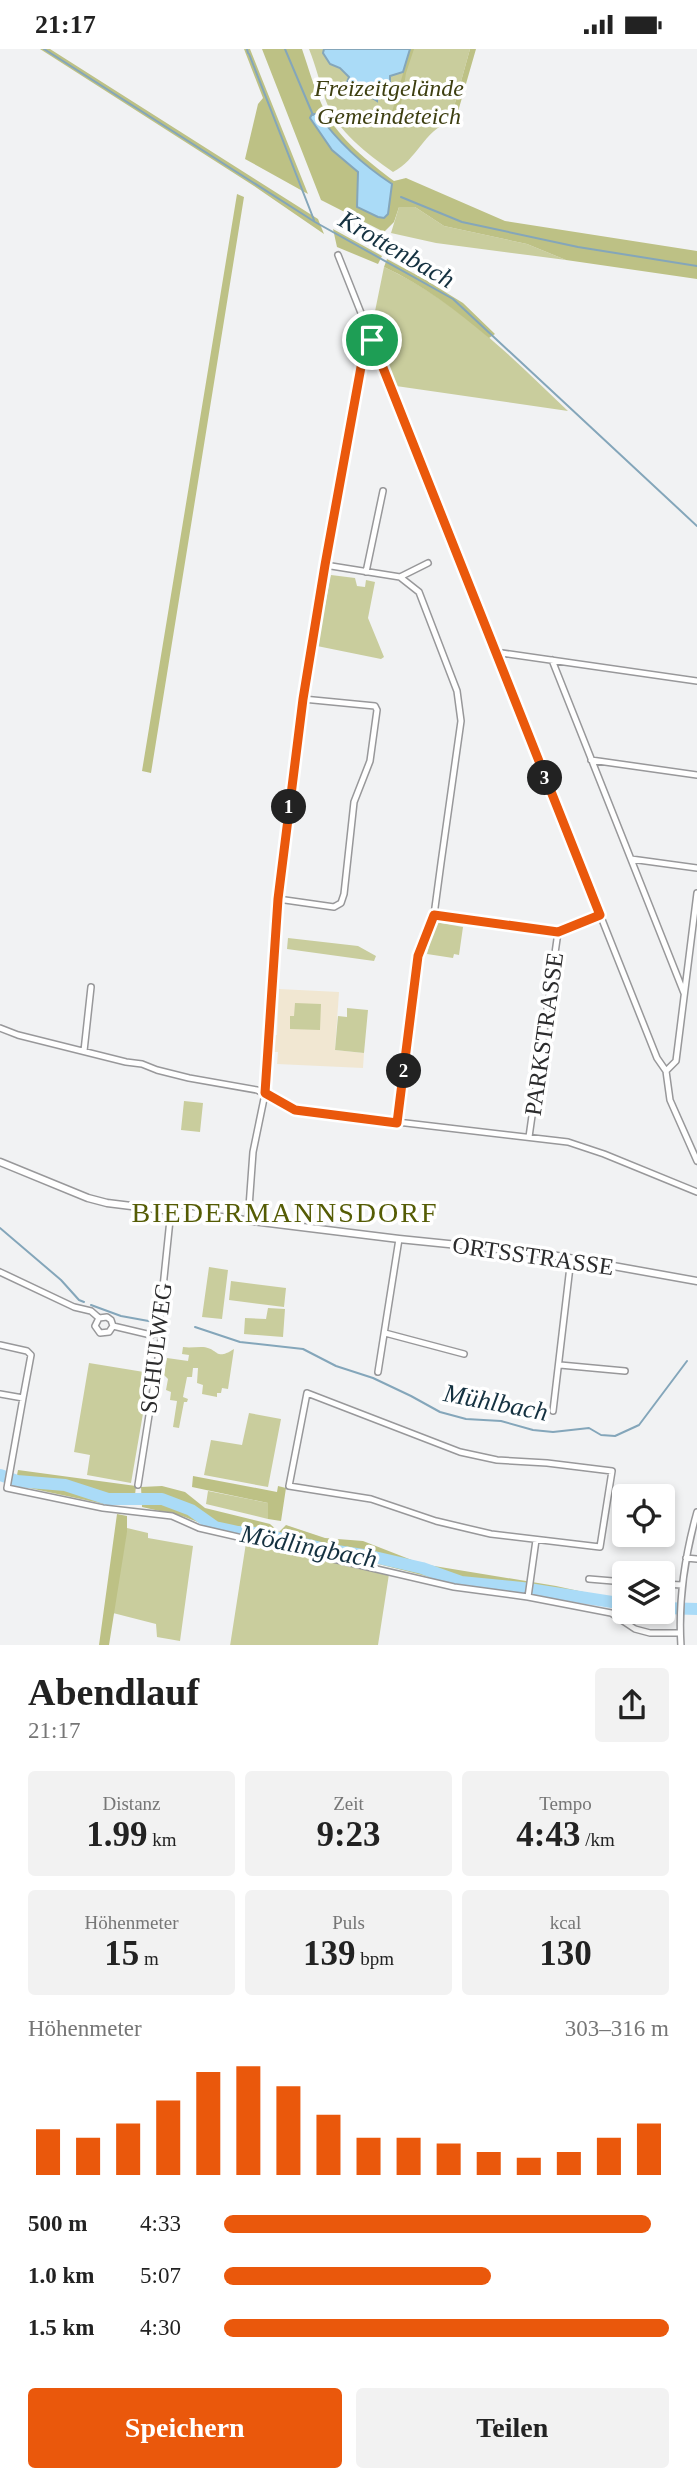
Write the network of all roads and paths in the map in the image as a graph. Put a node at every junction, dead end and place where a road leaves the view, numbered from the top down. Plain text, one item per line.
1 (338, 255) dead end
2 (372, 340) junction
3 (383, 491) dead end
4 (428, 563) dead end
5 (325, 565) junction
6 (366, 572) junction
7 (400, 577) junction
8 (495, 652) junction
9 (552, 660) junction
10 (697, 681) edge
11 (303, 699) junction
12 (591, 760) junction
13 (697, 775) edge
14 (631, 859) junction
15 (697, 868) edge
16 (697, 894) edge
17 (278, 899) junction
18 (434, 915) junction
19 (600, 915) junction
20 (558, 932) junction
21 (91, 987) dead end
22 (684, 993) junction
23 (0, 1028) edge
24 (83, 1051) junction
25 (666, 1071) junction
26 (265, 1093) junction
27 (397, 1123) junction
28 (529, 1137) junction
29 (697, 1161) edge
30 (0, 1162) edge
31 (697, 1192) edge
32 (171, 1210) junction
33 (248, 1221) junction
34 (399, 1239) junction
35 (571, 1258) junction
36 (0, 1272) edge
37 (697, 1281) edge
38 (99, 1318) junction
39 (160, 1323) junction
40 (113, 1326) junction
41 (385, 1333) junction
42 (0, 1345) edge
43 (464, 1355) dead end
44 (560, 1365) junction
45 (625, 1371) dead end
46 (378, 1373) dead end
47 (0, 1394) edge
48 (23, 1398) junction
49 (553, 1411) dead end
50 (138, 1485) dead end
51 (697, 1512) edge
52 (536, 1540) junction
53 (686, 1558) junction
54 (697, 1559) edge
55 (589, 1579) dead end
56 (612, 1581) edge
57 (675, 1585) edge
58 (682, 1585) junction
59 (527, 1597) junction
60 (680, 1633) junction
61 (681, 1645) edge

1 - 2 street
2 - 5 street
2 - 8 street
3 - 6 street
4 - 7 street
5 - 6 street
5 - 11 street
6 - 7 street
7 - 18 street
8 - 9 street
8 - 19 street
9 - 10 street
9 - 12 street
11 - 17 street
11 - 17 street
12 - 13 street
12 - 14 street
14 - 15 street
14 - 22 street
16 - 22 street
17 - 26 street
18 - 20 street
18 - 27 street
19 - 20 street
19 - 25 street
20 - 28 street, PARKSTRASSE
21 - 24 street
22 - 25 street
23 - 24 street
24 - 26 street
25 - 29 street
26 - 27 street
26 - 33 street
27 - 28 street
28 - 31 street
30 - 32 street, ORTSSTRASSE
32 - 33 street, ORTSSTRASSE
32 - 39 street, SCHULWEG
33 - 34 street, ORTSSTRASSE
34 - 35 street, ORTSSTRASSE
34 - 41 street
35 - 37 street, ORTSSTRASSE
35 - 44 street
36 - 38 street
38 - 40 street
38 - 40 street
39 - 40 street
39 - 50 street, SCHULWEG
41 - 43 street
41 - 46 street
42 - 48 street
44 - 45 street
44 - 49 street
47 - 48 street
48 - 59 street
51 - 53 street
52 - 52 street
52 - 59 street
53 - 54 street
53 - 58 street
55 - 56 street
57 - 58 street
58 - 60 street
59 - 60 street
60 - 61 street

